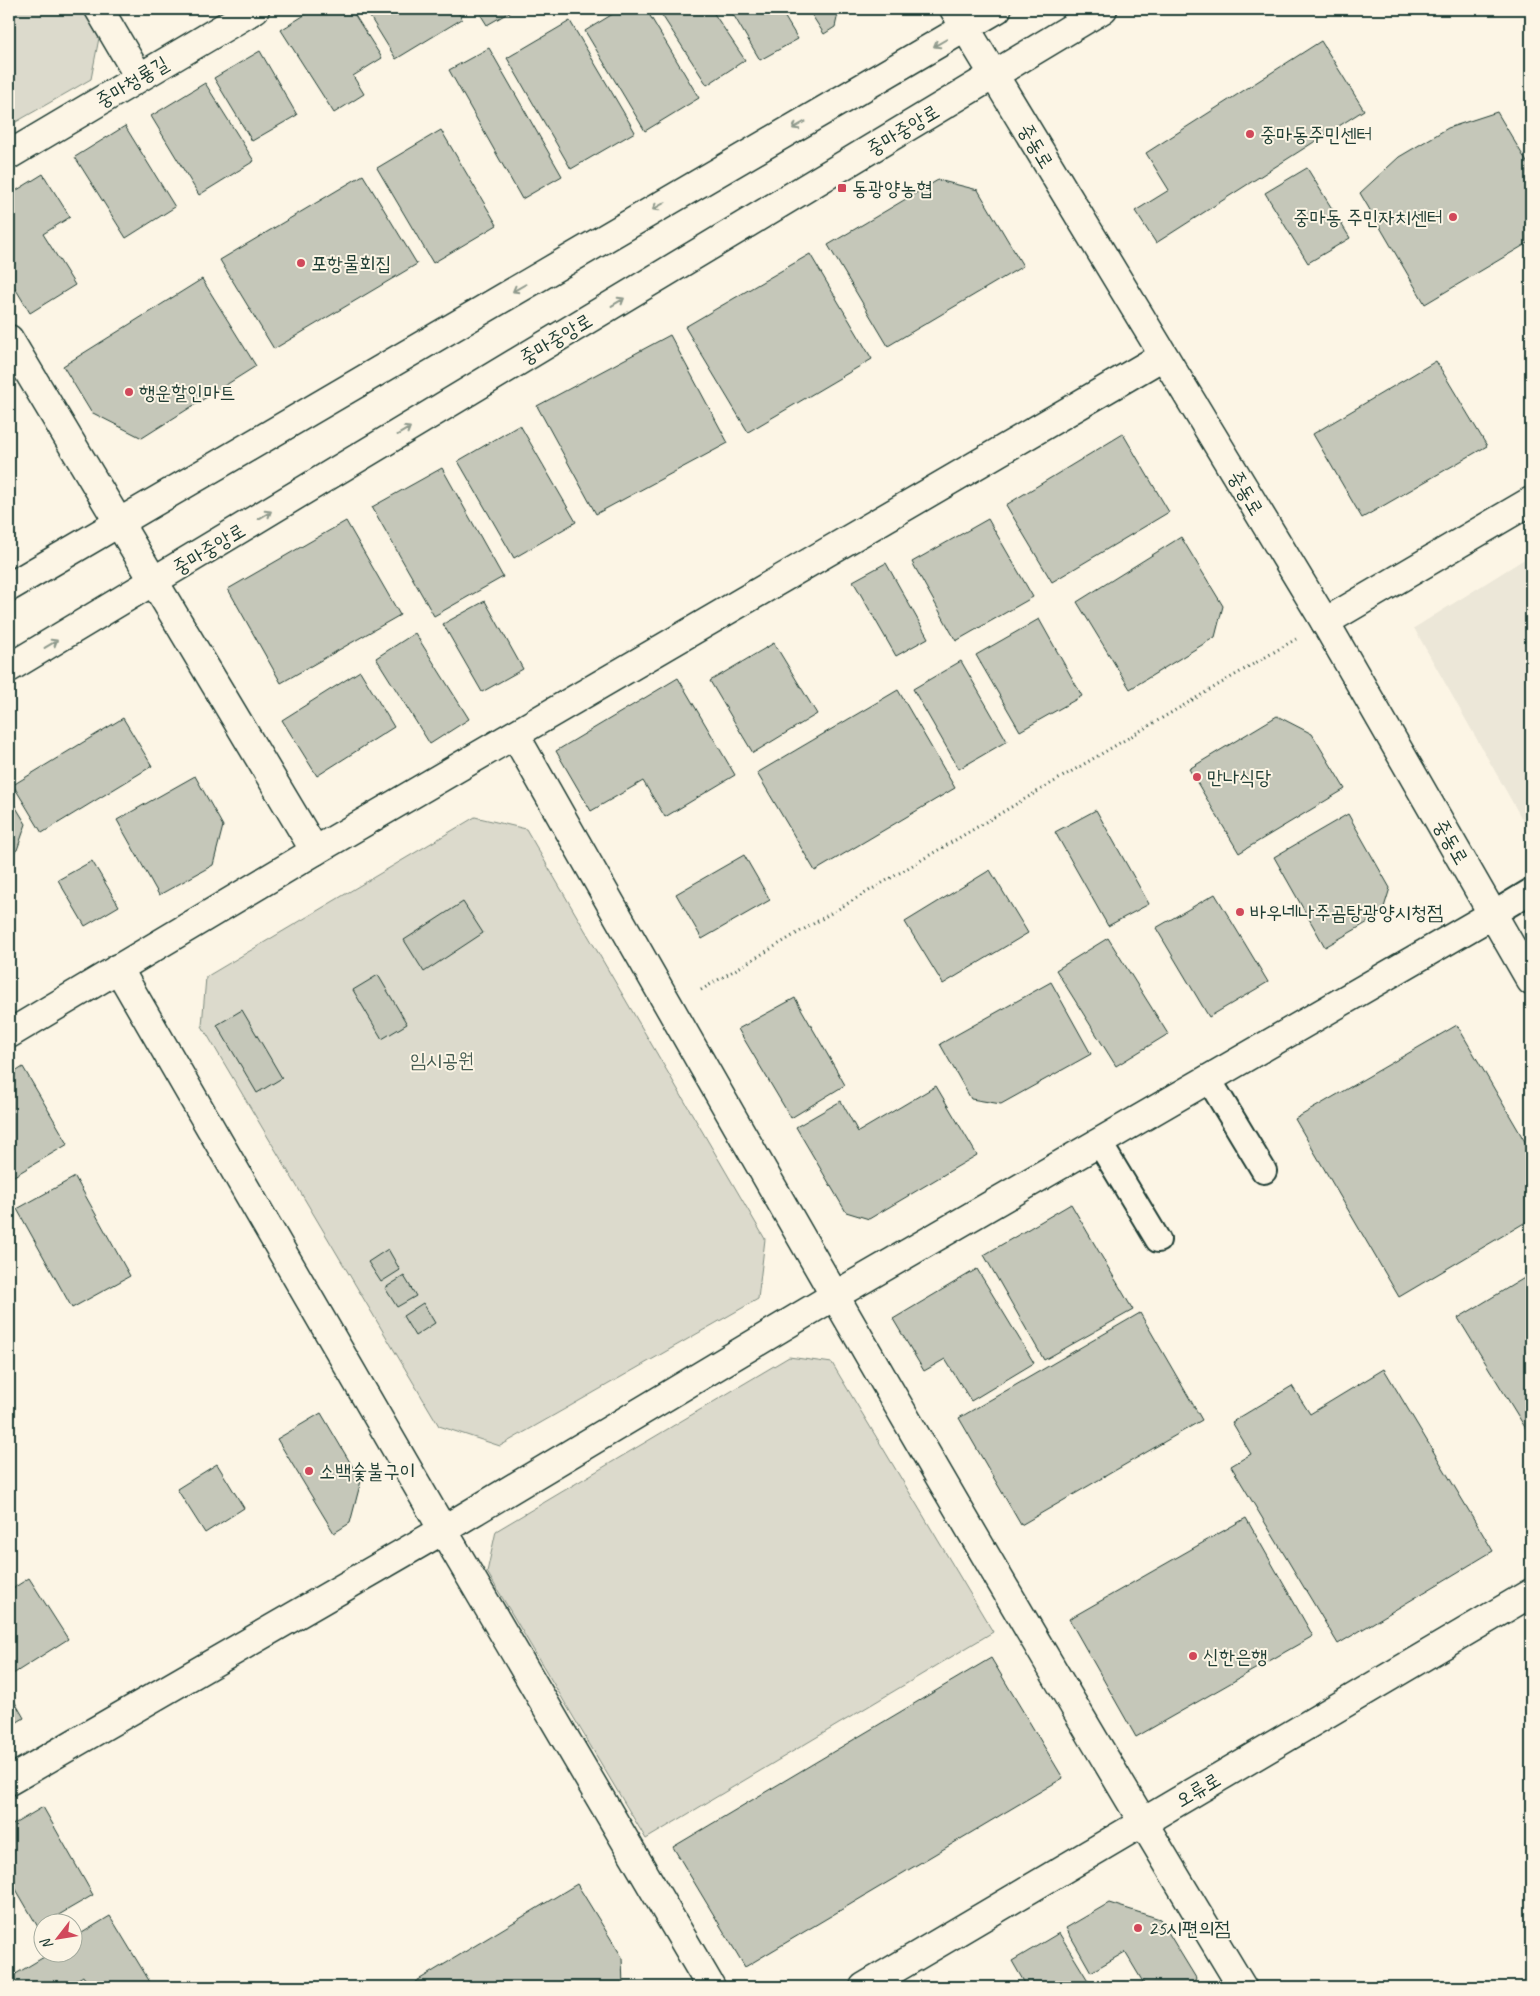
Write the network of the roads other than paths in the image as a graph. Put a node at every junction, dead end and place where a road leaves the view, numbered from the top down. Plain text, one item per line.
1 (99, 9) edge
2 (255, 9) edge
3 (996, 9) edge
4 (1103, 9) edge
5 (960, 18) edge
6 (994, 75) junction
7 (139, 77) junction
8 (9, 155) edge
9 (9, 339) edge
10 (1162, 356) junction
11 (1531, 501) edge
12 (118, 522) junction
13 (155, 582) junction
14 (9, 587) edge
15 (1325, 622) junction
16 (9, 668) edge
17 (516, 735) junction
18 (315, 851) junction
19 (1531, 891) edge
20 (1493, 914) junction
21 (118, 968) junction
22 (1531, 981) edge
23 (9, 1034) edge
24 (1208, 1078) junction
25 (1099, 1142) junction
26 (1264, 1171) dead end
27 (1158, 1240) dead end
28 (834, 1296) junction
29 (443, 1530) junction
30 (1531, 1593) edge
31 (9, 1781) edge
32 (1143, 1823) junction
33 (711, 1987) edge
34 (864, 1987) edge
35 (1242, 1987) edge

1 - 7 street
2 - 7 street, 중마청룡길
3 - 5 street
4 - 6 street, 중마중앙로
5 - 6 street, 중동로
5 -> 12 street
6 - 10 street, 중동로
13 -> 6 street, 중마중앙로
7 - 8 street, 중마청룡길
9 - 12 street
10 - 15 street, 중동로
10 - 17 street
11 - 15 street
12 - 13 street
12 - 14 street
16 -> 13 street, 중마중앙로
13 - 18 street
15 - 20 street, 중동로
17 - 18 street
17 - 28 street
18 - 21 street
19 - 20 lane
20 - 22 street, 중동로
20 - 24 street
21 - 23 street
21 - 29 street
24 - 25 street
24 - 26 lane
25 - 27 lane
25 - 28 street
28 - 29 street
28 - 32 street
29 - 31 street
29 - 33 street
30 - 32 street, 오류로
32 - 34 street, 오류로
32 - 35 street

